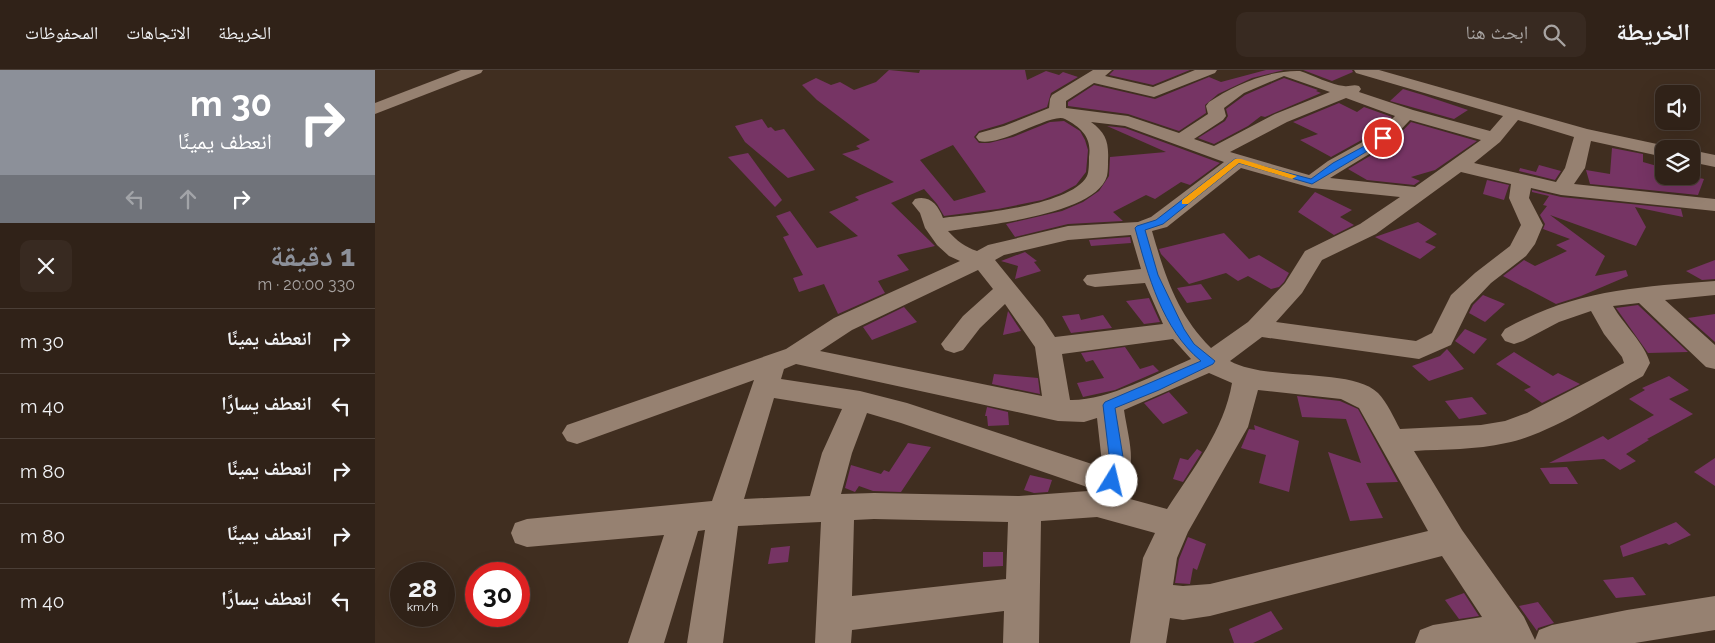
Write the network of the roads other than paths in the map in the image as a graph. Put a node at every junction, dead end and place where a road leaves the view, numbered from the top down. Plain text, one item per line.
1 (475, 70) edge
2 (1209, 70) edge
3 (1283, 70) edge
4 (1362, 70) edge
5 (1098, 74) edge
6 (1380, 75) junction
7 (1345, 93) junction
8 (375, 109) edge
9 (1063, 114) junction
10 (1407, 114) junction
11 (1514, 114) junction
12 (1584, 134) junction
13 (985, 137) dead end
14 (1494, 138) junction
15 (1182, 139) junction
16 (1655, 149) edge
17 (1216, 152) junction
18 (1700, 158) edge
19 (1238, 160) junction
20 (1715, 161) edge
21 (1459, 166) junction
22 (1522, 180) junction
23 (1312, 182) junction
24 (1561, 189) junction
25 (1418, 193) junction
26 (922, 203) dead end
27 (1715, 205) edge
28 (935, 226) junction
29 (1140, 228) junction
30 (979, 259) junction
31 (1153, 275) junction
32 (1095, 280) dead end
33 (1715, 288) edge
34 (1007, 291) junction
35 (1646, 296) junction
36 (1598, 302) junction
37 (1257, 328) junction
38 (1179, 330) junction
39 (1514, 335) dead end
40 (954, 344) dead end
41 (1048, 347) junction
42 (1715, 360) edge
43 (1209, 361) junction
44 (778, 368) junction
45 (1247, 378) junction
46 (860, 401) junction
47 (1109, 405) junction
48 (1058, 410) junction
49 (577, 433) dead end
50 (1391, 442) junction
51 (1104, 494) junction
52 (830, 507) junction
53 (1025, 509) junction
54 (724, 513) junction
55 (685, 519) junction
56 (1175, 525) junction
57 (527, 533) dead end
58 (1451, 540) junction
59 (1022, 593) junction
60 (1154, 599) junction
61 (1715, 613) edge
62 (834, 629) edge
63 (1515, 636) edge
64 (646, 643) edge
65 (705, 643) edge
66 (1021, 643) edge
67 (1147, 643) edge
68 (1433, 643) edge
69 (1552, 643) edge

1 - 8 street
2 - 5 street
3 - 7 street
3 - 15 street
4 - 6 street
5 - 9 street
6 - 7 street
6 - 11 street
7 - 10 street
7 - 17 street
9 - 13 street
9 - 15 street
9 - 28 street
10 - 14 street
10 - 23 street
11 - 12 street
11 - 14 street
12 - 16 street
12 - 24 street
14 - 21 street
15 - 17 street
17 - 19 street
18 - 20 street
19 - 23 street
19 - 29 street
21 - 22 street
21 - 25 street
22 - 24 street
22 - 37 street
23 - 25 street
24 - 27 street
25 - 37 street
26 - 28 street
28 - 30 street
29 - 30 street
29 - 31 street
30 - 34 street
30 - 44 street
31 - 32 street
31 - 38 street
33 - 35 street
34 - 40 street
34 - 41 street
35 - 36 street
35 - 42 street
36 - 39 street
36 - 50 street
37 - 43 street
38 - 41 street
38 - 43 street
41 - 48 street
43 - 45 street
43 - 47 street
44 - 46 street
44 - 48 street
44 - 49 street
44 - 54 street
45 - 50 street
45 - 56 street
46 - 51 street
46 - 52 street
47 - 48 street
47 - 51 street
50 - 58 street
51 - 53 street
51 - 56 street
52 - 53 street
52 - 54 street
52 - 62 street
53 - 59 street
54 - 55 street
54 - 65 street
55 - 57 street
55 - 64 street
56 - 60 street
58 - 60 street
58 - 63 street
59 - 62 street
59 - 66 street
60 - 67 street
61 - 69 street
63 - 68 street

